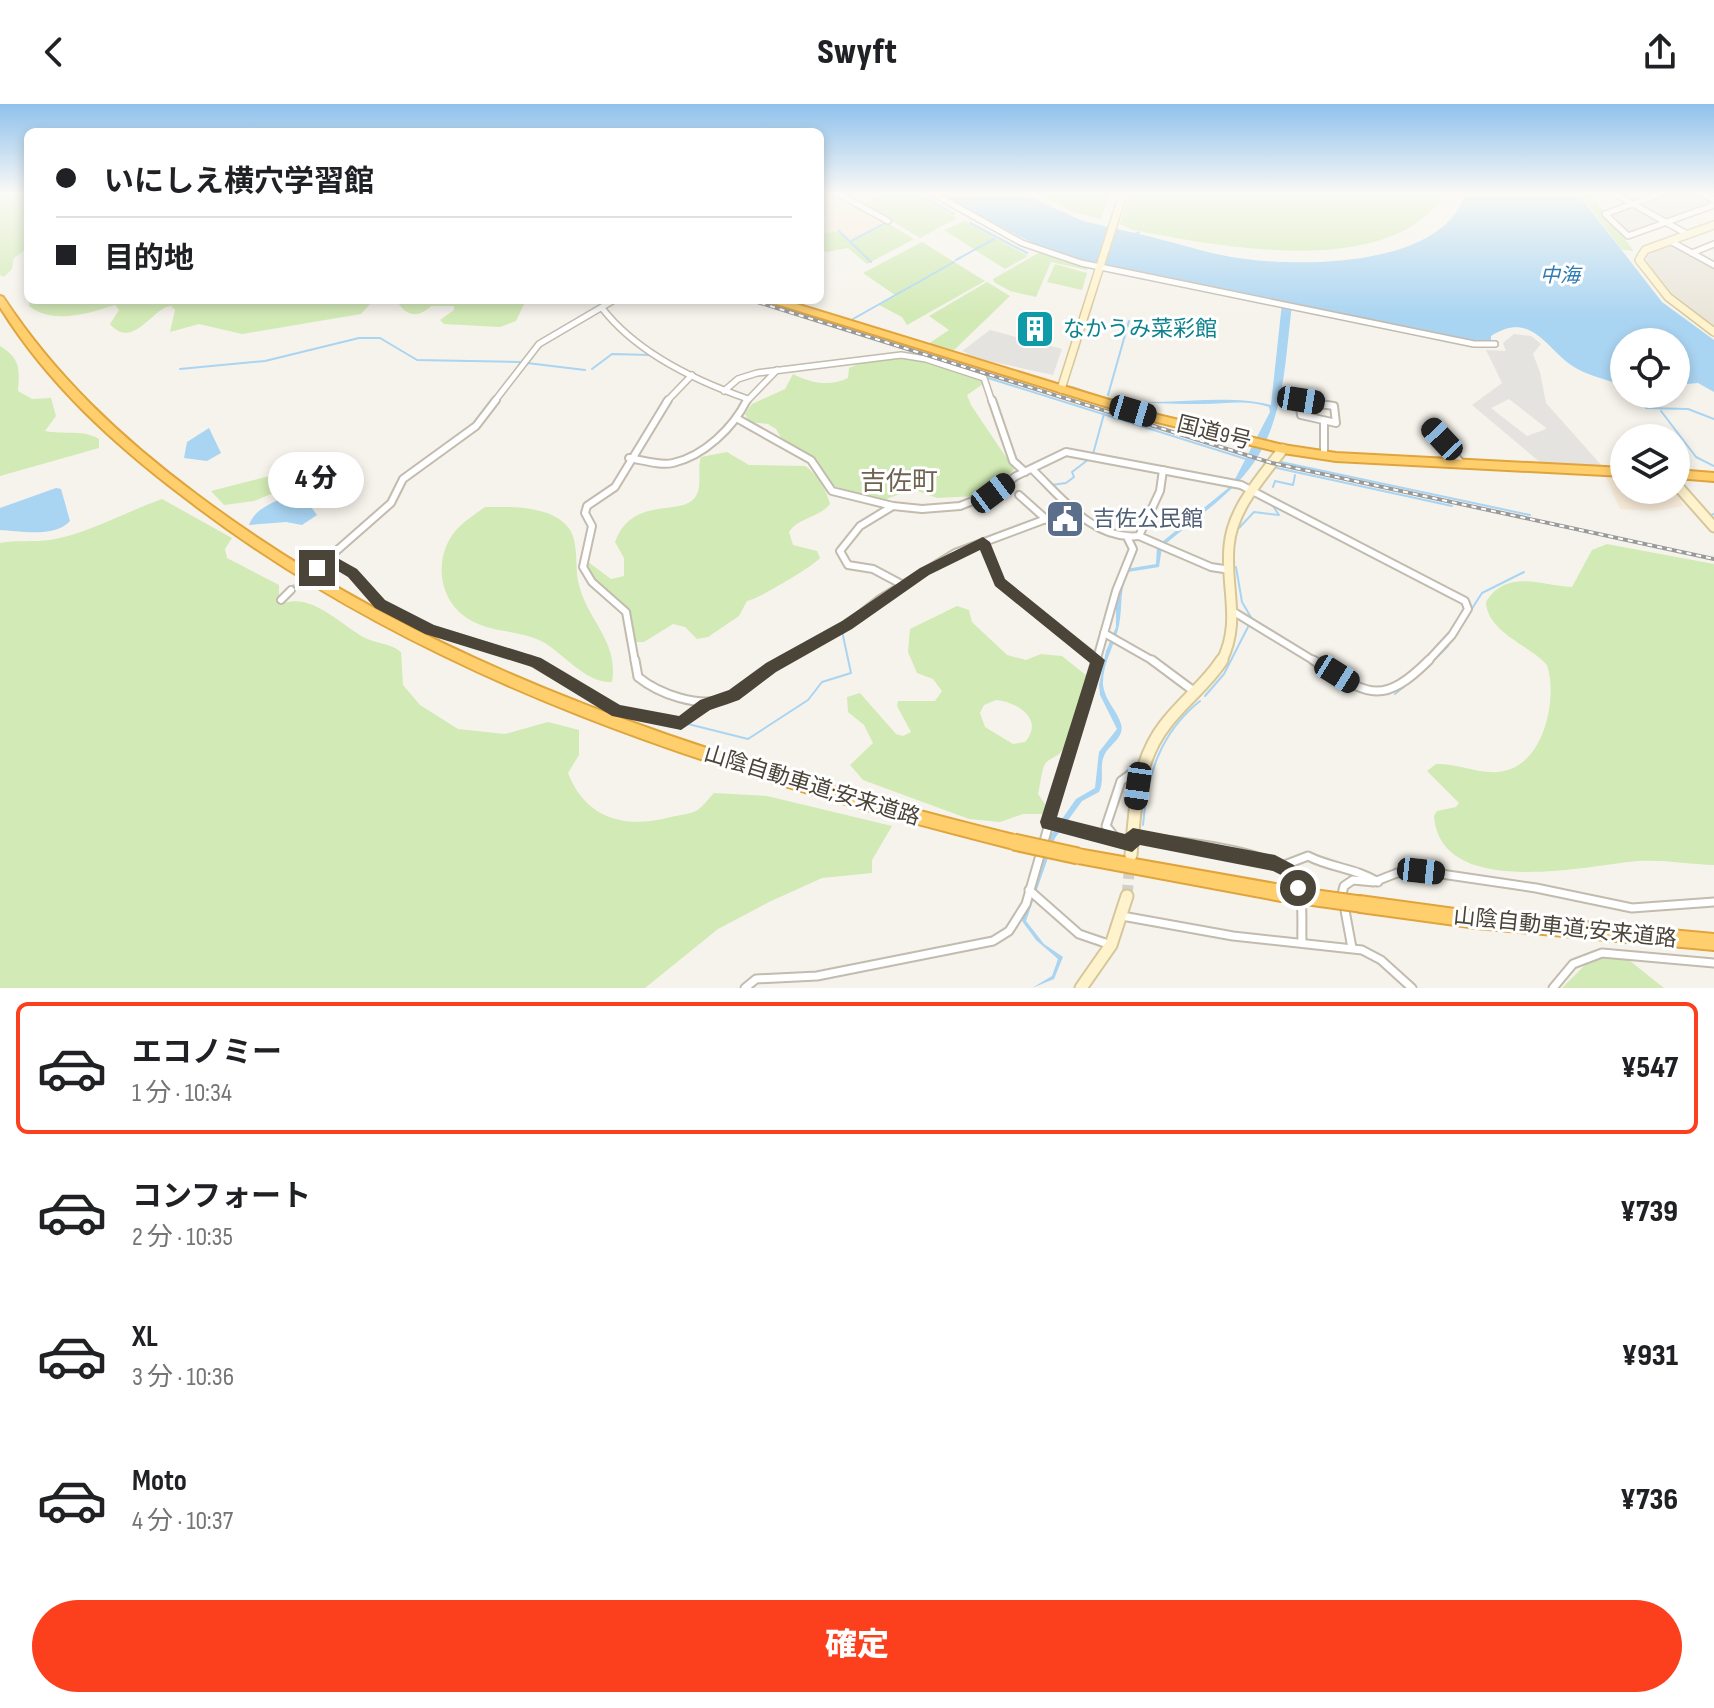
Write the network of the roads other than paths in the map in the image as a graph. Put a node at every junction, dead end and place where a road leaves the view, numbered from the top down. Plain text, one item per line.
1 (1011, 235) edge
2 (1110, 235) edge
3 (1684, 235) edge
4 (1670, 241) junction
5 (1714, 244) edge
6 (1692, 253) junction
7 (1714, 265) edge
8 (1099, 267) junction
9 (0, 299) edge
10 (608, 304) edge
11 (786, 304) edge
12 (602, 308) junction
13 (1714, 332) edge
14 (1495, 344) dead end
15 (777, 370) junction
16 (692, 375) junction
17 (1061, 389) junction
18 (724, 391) junction
19 (748, 399) junction
20 (738, 419) junction
21 (1324, 422) junction
22 (1429, 425) dead end
23 (1283, 449) junction
24 (1324, 456) junction
25 (629, 458) junction
26 (1462, 464) junction
27 (1028, 470) junction
28 (1163, 470) junction
29 (1610, 471) edge
30 (1690, 475) edge
31 (1714, 477) edge
32 (1253, 491) junction
33 (1019, 495) dead end
34 (1690, 500) edge
35 (893, 506) junction
36 (1070, 510) junction
37 (1047, 520) junction
38 (1714, 527) edge
39 (1139, 536) junction
40 (1128, 539) junction
41 (983, 542) junction
42 (327, 558) junction
43 (317, 568) tunnel mouth
44 (1230, 570) junction
45 (903, 585) junction
46 (291, 590) tunnel mouth
47 (281, 600) dead end
48 (1234, 612) junction
49 (1111, 636) junction
50 (1098, 660) junction
51 (1196, 693) junction
52 (718, 701) junction
53 (1132, 773) dead end
54 (1119, 785) junction
55 (1138, 786) junction
56 (1048, 822) junction
57 (1118, 841) junction
58 (1132, 845) junction
59 (1282, 866) junction
60 (1378, 882) junction
61 (1033, 894) junction
62 (1127, 896) tunnel mouth
63 (1714, 902) edge
64 (1122, 916) junction
65 (1302, 941) junction
66 (1714, 942) edge
67 (1111, 945) junction
68 (1352, 948) junction
69 (1714, 963) edge
70 (745, 988) edge
71 (1081, 988) edge
72 (1412, 988) edge
73 (1553, 988) edge

1 - 8 street
2 - 8 street
3 - 4 street
4 - 6 street
4 - 13 street
5 - 6 street
6 - 7 street
8 - 14 street
8 - 17 street
9 - 66 highway, 山陰自動車道;安来道路, bridge
10 - 12 street
11 - 17 highway, 国道9号
12 - 16 street
12 - 42 street
15 - 18 street
15 - 19 street
15 - 27 street
16 - 18 street
16 - 25 street
17 - 23 highway, 国道9号
18 - 19 street
19 - 20 street
20 - 25 street
20 - 35 street
21 - 21 street
21 - 24 street
22 - 26 street
23 - 24 highway, 国道9号
23 - 32 street
24 - 26 highway, 国道9号
25 - 52 street
26 - 29 highway, 国道9号
27 - 28 street
27 - 35 street
27 - 36 street
28 - 32 street
28 - 39 street
30 - 31 highway
32 - 44 street
32 - 48 street
33 - 37 street
34 - 38 street
35 - 45 street
36 - 37 street
36 - 40 street
37 - 41 street
39 - 40 street
39 - 44 street
40 - 49 street
41 - 45 street
41 - 50 street
42 - 43 street
42 - 52 street
44 - 48 street
45 - 52 street
46 - 47 street
48 - 51 street
49 - 50 street
49 - 51 street
50 - 56 street
51 - 55 street
53 - 54 street
54 - 55 street
54 - 57 street
55 - 58 street
56 - 57 street
56 - 61 street
57 - 58 street
58 - 59 street
59 - 60 street
59 - 65 street
60 - 63 street
60 - 68 street
61 - 67 street
61 - 70 street
62 - 64 street
64 - 65 street
64 - 67 street
65 - 68 street
67 - 71 street
68 - 72 street
69 - 73 street

